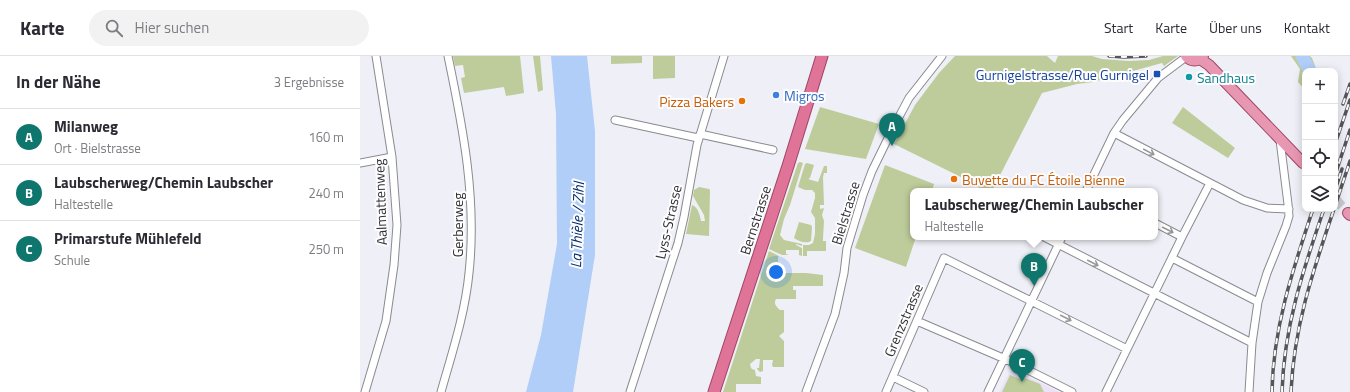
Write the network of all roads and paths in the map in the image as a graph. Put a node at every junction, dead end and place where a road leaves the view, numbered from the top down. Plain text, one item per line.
1 (376, 56) edge
2 (448, 56) edge
3 (724, 56) edge
4 (822, 56) edge
5 (942, 56) edge
6 (1186, 56) edge
7 (1201, 57) edge
8 (615, 120) dead end
9 (1114, 133) junction
10 (699, 136) junction
11 (1280, 140) junction
12 (773, 150) dead end
13 (392, 157) junction
14 (360, 163) edge
15 (1302, 163) dead end
16 (1210, 183) junction
17 (1089, 188) edge
18 (1289, 209) junction
19 (1158, 225) edge
20 (1182, 237) junction
21 (1049, 240) edge
22 (1060, 240) edge
23 (1058, 245) junction
24 (1172, 258) junction
25 (1154, 294) junction
26 (1031, 301) junction
27 (1258, 302) junction
28 (918, 321) junction
29 (1252, 343) junction
30 (1127, 349) junction
31 (1005, 358) junction
32 (893, 377) junction
33 (365, 392) edge
34 (441, 392) edge
35 (630, 392) edge
36 (714, 392) edge
37 (806, 392) edge
38 (886, 392) edge
39 (924, 392) edge
40 (988, 392) edge
41 (1072, 392) edge
42 (1106, 392) edge
43 (1249, 392) edge

1 - 13 street, Aalmattenweg
2 - 34 street, Gerberweg
3 - 10 street, Lyss-Strasse
4 - 36 highway, Bernstrasse
5 - 37 street, Bielstrasse
6 - 7 main road
6 - 9 street
7 - 11 main road
8 - 10 street
9 -> 16 street
9 - 17 street
10 - 12 street
10 - 35 street, Lyss-Strasse
11 - 15 main road
11 - 18 street
13 - 14 street
13 - 33 street, Aalmattenweg
16 - 18 street
16 - 20 street
18 - 27 street
19 -> 20 street
20 - 24 street
21 - 23 street
22 - 23 street
23 -> 25 street
23 - 26 street
24 - 25 street
24 - 27 street
25 - 29 street
25 - 30 street
26 - 28 street, Grenzstrasse
26 -> 30 street
26 - 31 street
27 - 29 street
28 - 31 street
28 - 32 street, Grenzstrasse
29 - 43 street
30 - 42 street
31 - 40 street
31 - 41 street
32 - 38 street, Grenzstrasse
32 - 39 street

